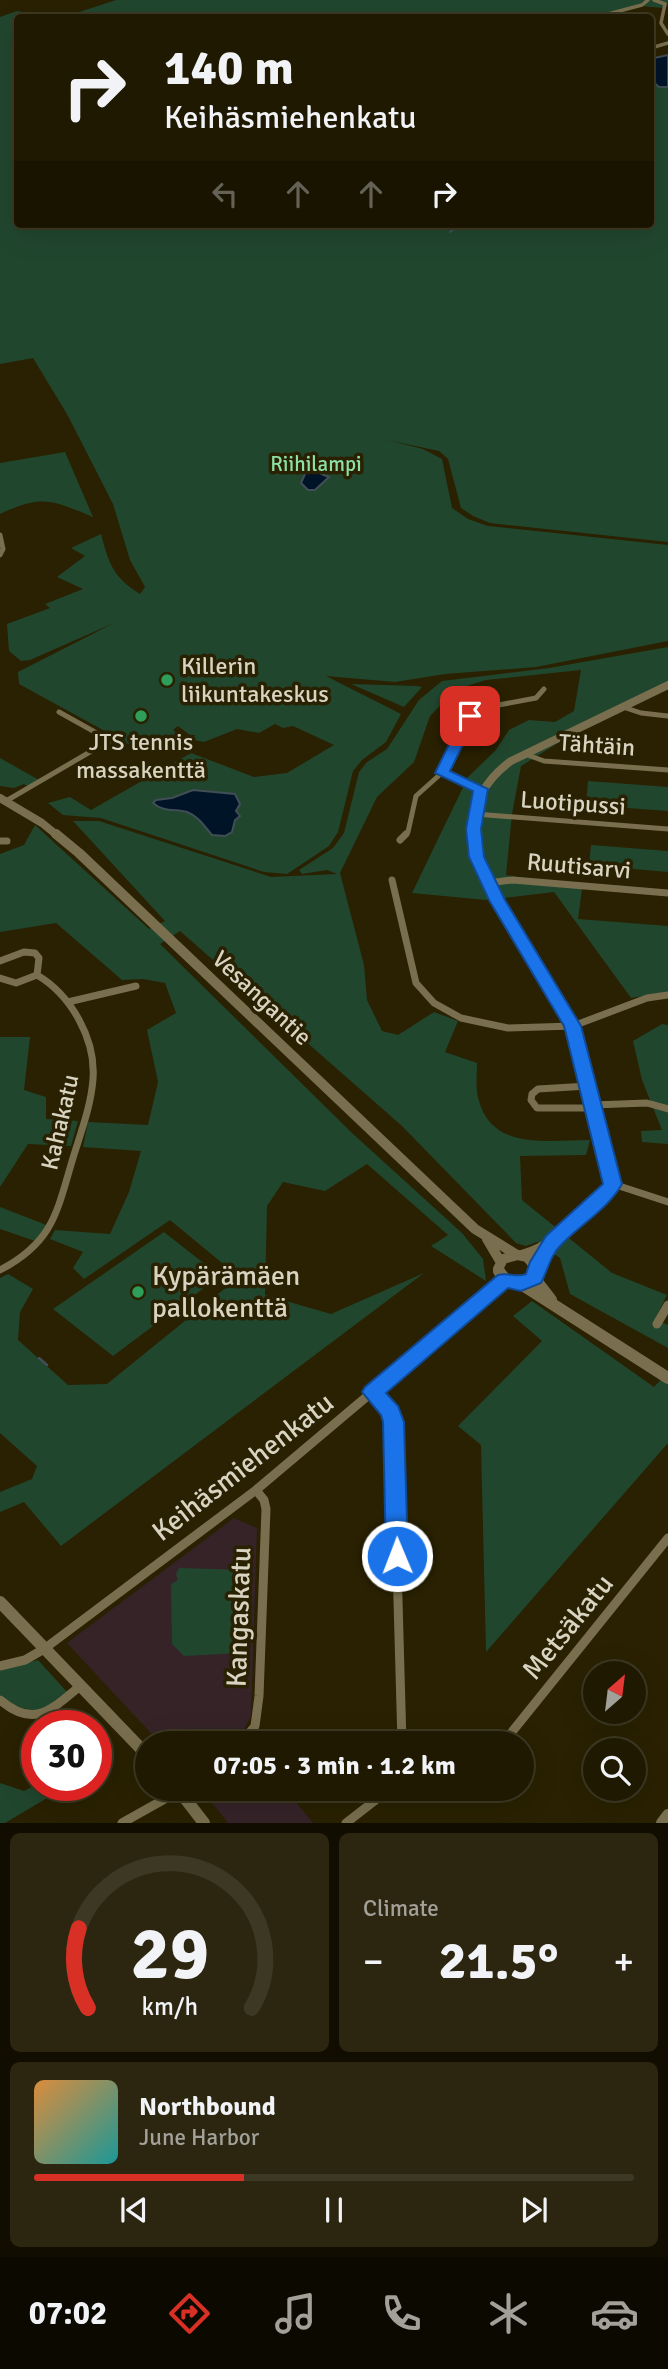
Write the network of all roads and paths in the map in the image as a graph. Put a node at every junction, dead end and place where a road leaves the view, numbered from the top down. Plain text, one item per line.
1 (648, 0) edge
2 (653, 0) edge
3 (608, 14) edge
4 (668, 34) edge
5 (0, 535) edge
6 (0, 555) edge
7 (668, 685) edge
8 (544, 689) dead end
9 (623, 707) junction
10 (59, 712) dead end
11 (668, 716) edge
12 (120, 736) dead end
13 (111, 741) junction
14 (525, 754) junction
15 (668, 770) edge
16 (442, 773) junction
17 (481, 789) junction
18 (3, 799) edge
19 (475, 814) junction
20 (668, 829) edge
21 (400, 841) dead end
22 (391, 880) dead end
23 (487, 883) junction
24 (668, 893) edge
25 (0, 961) edge
26 (37, 975) junction
27 (0, 978) edge
28 (136, 986) dead end
29 (668, 995) edge
30 (68, 1002) junction
31 (572, 1026) junction
32 (588, 1086) junction
33 (593, 1106) junction
34 (668, 1109) edge
35 (613, 1184) junction
36 (668, 1202) edge
37 (487, 1239) junction
38 (553, 1241) junction
39 (519, 1255) junction
40 (500, 1261) junction
41 (0, 1270) edge
42 (536, 1274) junction
43 (501, 1284) junction
44 (521, 1284) junction
45 (551, 1302) junction
46 (668, 1305) edge
47 (657, 1324) dead end
48 (668, 1378) edge
49 (373, 1392) junction
50 (256, 1490) junction
51 (668, 1538) edge
52 (0, 1602) edge
53 (44, 1649) junction
54 (0, 1666) edge
55 (80, 1686) junction
56 (0, 1700) edge
57 (251, 1731) edge
58 (402, 1731) edge
59 (513, 1731) edge
60 (135, 1743) edge
61 (159, 1801) edge
62 (187, 1801) edge
63 (374, 1801) edge
64 (668, 1815) edge
65 (122, 1823) edge
66 (204, 1823) edge
67 (346, 1823) edge
68 (662, 1823) edge

1 - 3 street
2 - 4 street
5 - 6 street
7 - 9 street
8 - 16 street
9 - 11 street
9 - 14 street
10 - 13 street
12 - 13 street
13 - 18 street
14 - 15 street, Tähtäin
14 - 17 street
16 - 17 street
16 - 21 street
17 - 19 street
18 - 37 street, Vesangantie
19 - 20 street, Luotipussi
19 - 23 street
22 - 31 street
23 - 24 street, Ruutisarvi
23 - 31 street
25 - 26 street, Kahakatu
26 - 27 street
26 - 30 street, Kahakatu
28 - 30 street
29 - 31 street
30 - 41 street, Kahakatu
31 - 32 street
32 - 33 street
32 - 33 street
33 - 34 street
33 - 35 street
35 - 36 street
35 - 38 street
37 - 39 street, Vesangantie
37 - 40 street, Vesangantie
38 - 39 street
38 - 42 street
39 - 40 street
39 - 42 street
40 - 43 street
42 - 44 street
42 - 45 street
43 - 44 street
43 - 49 street, Keihäsmiehenkatu
44 - 45 street
45 - 48 street
46 - 47 street
49 - 50 street, Keihäsmiehenkatu
49 - 58 street
50 - 53 street, Keihäsmiehenkatu
50 - 57 street, Kangaskatu
51 - 59 street, Metsäkatu
52 - 53 street
53 - 54 street, Keihäsmiehenkatu
53 - 55 street
55 - 56 street
55 - 60 street
61 - 65 street
62 - 66 street
63 - 67 street
64 - 68 street

